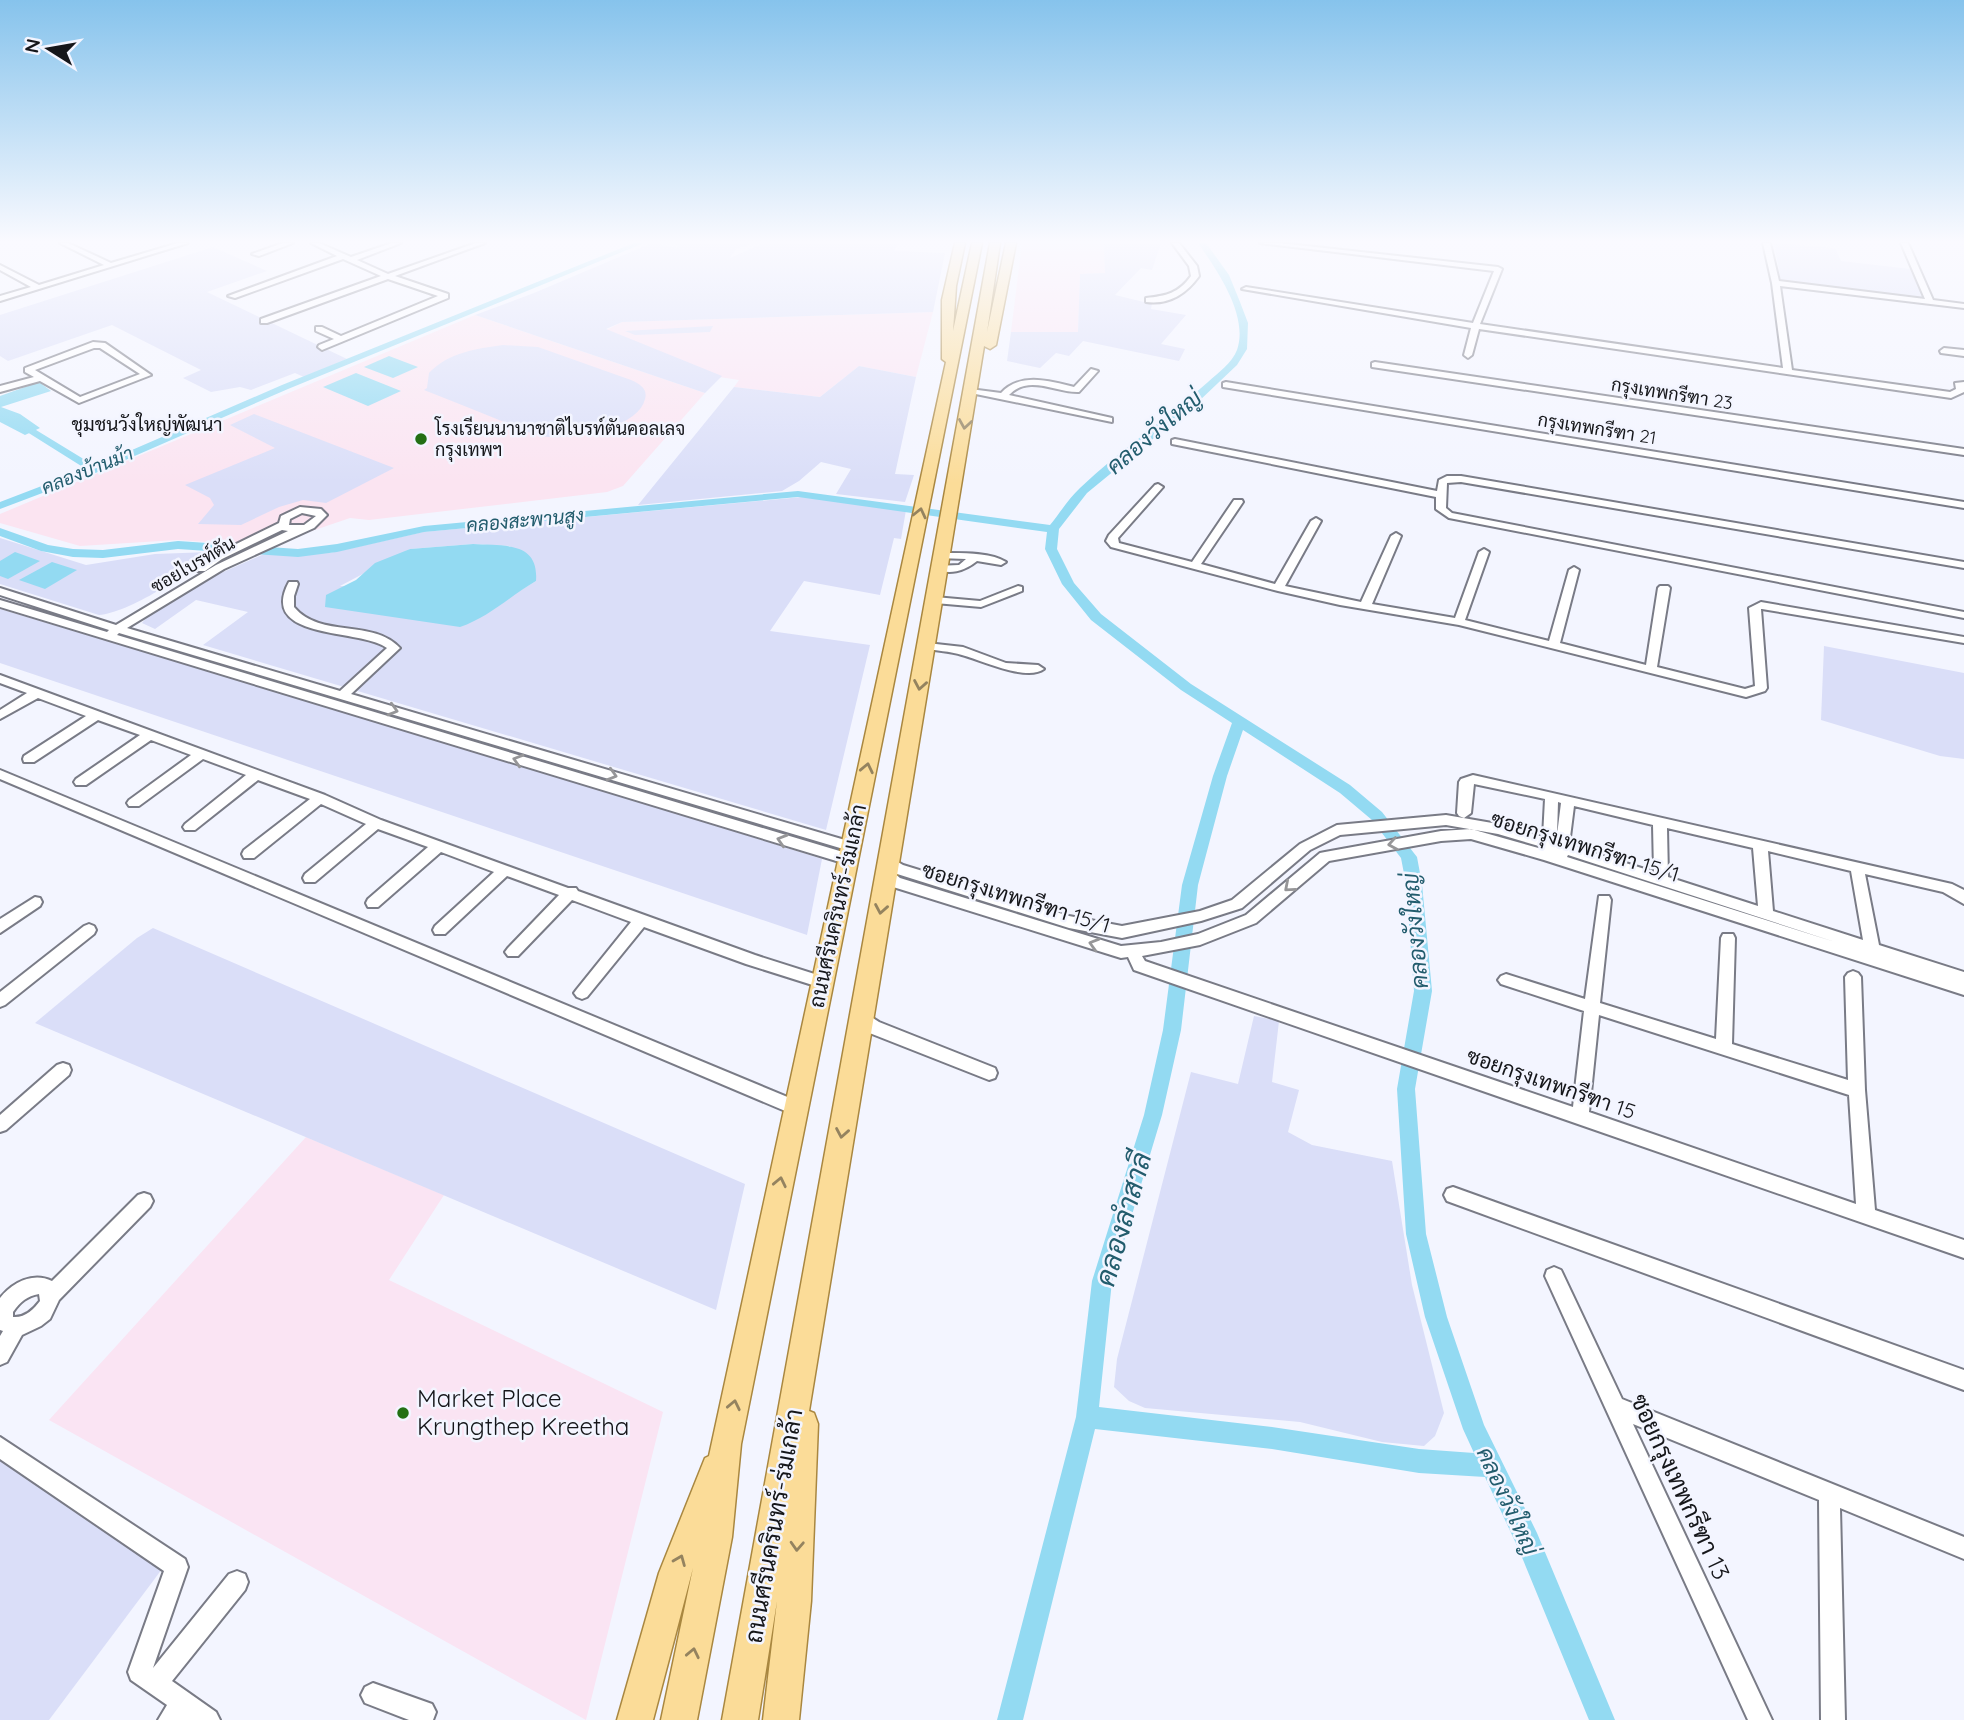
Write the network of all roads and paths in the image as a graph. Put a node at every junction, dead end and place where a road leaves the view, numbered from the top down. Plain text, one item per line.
1 (379, 323) edge
2 (945, 323) edge
3 (962, 323) edge
4 (982, 323) edge
5 (996, 323) edge
6 (1453, 323) edge
7 (1477, 323) edge
8 (1781, 323) edge
9 (1475, 327) junction
10 (319, 329) dead end
11 (341, 339) junction
12 (322, 346) dead end
13 (1944, 351) dead end
14 (1964, 353) edge
15 (1468, 355) dead end
16 (1375, 365) dead end
17 (975, 367) junction
18 (949, 368) junction
19 (1094, 370) dead end
20 (1788, 372) junction
21 (1890, 374) dead end
22 (40, 378) junction
23 (1226, 385) dead end
24 (1894, 388) junction
25 (0, 389) edge
26 (970, 391) junction
27 (1963, 391) edge
28 (1004, 394) junction
29 (1109, 420) dead end
30 (1175, 442) dead end
31 (1964, 453) edge
32 (1158, 487) dead end
33 (1440, 495) junction
34 (1238, 502) dead end
35 (1964, 505) edge
36 (1316, 521) dead end
37 (283, 525) junction
38 (300, 529) junction
39 (1396, 536) dead end
40 (255, 543) junction
41 (1484, 552) dead end
42 (942, 557) junction
43 (1001, 562) dead end
44 (1964, 565) edge
45 (1195, 566) junction
46 (1574, 570) dead end
47 (293, 584) dead end
48 (1278, 588) junction
49 (1664, 588) dead end
50 (1018, 589) dead end
51 (0, 591) edge
52 (935, 600) junction
53 (0, 603) edge
54 (1365, 606) junction
55 (1964, 615) edge
56 (1459, 622) junction
57 (107, 631) junction
58 (1964, 640) edge
59 (1553, 644) junction
60 (927, 646) junction
61 (1038, 669) dead end
62 (1651, 669) junction
63 (0, 679) edge
64 (37, 692) junction
65 (343, 695) junction
66 (0, 715) edge
67 (96, 715) junction
68 (149, 735) junction
69 (201, 754) junction
70 (29, 759) dead end
71 (0, 774) edge
72 (256, 775) junction
73 (81, 782) dead end
74 (1552, 796) junction
75 (320, 799) junction
76 (1568, 800) junction
77 (134, 803) dead end
78 (1464, 813) dead end
79 (1660, 822) junction
80 (376, 823) junction
81 (190, 827) dead end
82 (1760, 845) junction
83 (439, 846) junction
84 (1555, 852) junction
85 (849, 853) junction
86 (250, 854) dead end
87 (1857, 867) junction
88 (888, 868) junction
89 (505, 870) junction
90 (310, 878) dead end
91 (1661, 878) dead end
92 (571, 892) junction
93 (1964, 899) edge
94 (1604, 900) dead end
95 (35, 902) dead end
96 (373, 903) dead end
97 (1766, 917) junction
98 (642, 919) junction
99 (0, 927) edge
100 (89, 930) dead end
101 (440, 930) dead end
102 (1728, 938) dead end
103 (1872, 946) dead end
104 (1133, 951) junction
105 (513, 952) dead end
106 (1853, 977) dead end
107 (1964, 978) edge
108 (1506, 981) dead end
109 (822, 982) junction
110 (1964, 989) edge
111 (582, 993) dead end
112 (0, 1001) edge
113 (1592, 1008) junction
114 (862, 1017) junction
115 (1724, 1048) junction
116 (63, 1070) dead end
117 (989, 1073) dead end
118 (1857, 1090) junction
119 (796, 1108) junction
120 (1580, 1118) junction
121 (0, 1125) edge
122 (1454, 1195) dead end
123 (144, 1202) dead end
124 (1866, 1215) junction
125 (1964, 1249) edge
126 (1554, 1276) dead end
127 (51, 1295) junction
128 (6, 1320) edge
129 (807, 1331) junction
130 (0, 1355) edge
131 (1964, 1380) edge
132 (1614, 1406) junction
133 (726, 1444) junction
134 (0, 1447) edge
135 (1829, 1493) junction
136 (1964, 1548) edge
137 (237, 1582) dead end
138 (156, 1683) junction
139 (373, 1695) dead end
140 (177, 1711) edge
141 (208, 1720) edge
142 (422, 1720) edge
143 (635, 1720) edge
144 (679, 1720) edge
145 (740, 1720) edge
146 (781, 1720) edge
147 (1760, 1720) edge
148 (1833, 1720) edge

1 - 11 street
2 - 18 main road, ถนนศรีนครินทร์-ร่มเกล้า
3 - 18 main road, ถนนศรีนครินทร์-ร่มเกล้า
4 - 17 main road, ถนนศรีนครินทร์-ร่มเกล้า
5 - 17 main road, ถนนศรีนครินทร์-ร่มเกล้า
6 - 9 street
7 - 9 street
8 - 20 street
9 - 15 street
9 - 20 street
10 - 11 street
11 - 12 street
13 - 14 street
16 - 31 street, กรุงเทพกรีฑา 23
17 - 26 main road, ถนนศรีนครินทร์-ร่มเกล้า
85 -> 18 main road, ถนนศรีนครินทร์-ร่มเกล้า
19 - 28 street
20 - 24 street
21 - 24 street
22 - 22 street
22 - 25 street
23 - 35 street, กรุงเทพกรีฑา 21
24 - 27 street
26 - 28 street
26 -> 42 main road, ถนนศรีนครินทร์-ร่มเกล้า
28 - 29 street
30 - 33 street
32 - 45 street
33 - 44 street
33 - 55 street
34 - 45 street
36 - 48 street
37 - 38 street
37 - 38 street, ซอยไบรท์ตัน
37 - 40 street, ซอยไบรท์ตัน
38 - 40 street, ซอยไบรท์ตัน
39 - 54 street
40 - 57 street, ซอยไบรท์ตัน
40 - 57 street, ซอยไบรท์ตัน
41 - 56 street
42 - 43 street
42 - 52 main road, ถนนศรีนครินทร์-ร่มเกล้า
45 - 48 street
46 - 59 street
47 - 65 street
48 - 54 street
49 - 62 street
50 - 52 street
51 - 57 street
52 - 60 main road, ถนนศรีนครินทร์-ร่มเกล้า
53 - 57 street
54 - 56 street
56 - 59 street
57 - 65 street
85 -> 57 street
58 - 62 street
59 - 62 street
60 - 61 street
60 -> 88 main road, ถนนศรีนครินทร์-ร่มเกล้า
63 - 64 street
64 - 66 street
64 - 67 street
65 -> 85 street
67 - 68 street
67 - 70 street
68 - 69 street
68 - 73 street
69 - 72 street
69 - 77 street
71 - 119 street
72 - 75 street
72 - 81 street
74 - 76 street
74 - 78 street
74 - 84 street
75 - 80 street
75 - 86 street
76 - 79 street
76 - 84 street
79 - 82 street
79 - 91 street
80 - 83 street
80 - 90 street
82 - 87 street
82 - 97 street
83 - 89 street
83 - 96 street
84 - 88 street, ซอยกรุงเทพกรีฑา 15/1
84 - 97 street, ซอยกรุงเทพกรีฑา 15/1
84 -> 104 street, ซอยกรุงเทพกรีฑา 15/1
85 - 109 main road, ถนนศรีนครินทร์-ร่มเกล้า
87 - 93 street
87 - 103 street
104 -> 88 street, ซอยกรุงเทพกรีฑา 15/1
88 -> 114 main road, ถนนศรีนครินทร์-ร่มเกล้า
89 - 92 street
89 - 101 street
92 - 98 street
92 - 105 street
94 - 113 street
95 - 99 street
97 - 107 street, ซอยกรุงเทพกรีฑา 15/1
97 - 110 street, ซอยกรุงเทพกรีฑา 15/1
98 - 109 street
98 - 111 street
100 - 112 street
102 - 115 street
104 - 120 street, ซอยกรุงเทพกรีฑา 15
106 - 118 street
108 - 113 street
109 - 119 main road, ถนนศรีนครินทร์-ร่มเกล้า
113 - 115 street
113 - 120 street
114 - 117 street
114 -> 129 main road, ถนนศรีนครินทร์-ร่มเกล้า
115 - 118 street
116 - 121 street
118 - 124 street
133 -> 119 main road, ถนนศรีนครินทร์-ร่มเกล้า
120 - 124 street, ซอยกรุงเทพกรีฑา 15
122 - 131 street
123 - 127 street
124 - 125 street, ซอยกรุงเทพกรีฑา 15
126 - 132 street, ซอยกรุงเทพกรีฑา 13
127 - 128 street
127 - 128 street
128 - 130 street
129 - 145 main road, ถนนศรีนครินทร์-ร่มเกล้า
129 -> 146 main road, ถนนศรีนครินทร์-ร่มเกล้า
132 - 135 street
132 - 147 street, ซอยกรุงเทพกรีฑา 13
143 -> 133 main road, ถนนศรีนครินทร์-ร่มเกล้า
144 -> 133 main road, ถนนศรีนครินทร์-ร่มเกล้า
134 - 138 street
135 - 136 street
135 - 148 street
137 - 138 street
138 - 140 street
139 - 142 street
140 - 141 street

